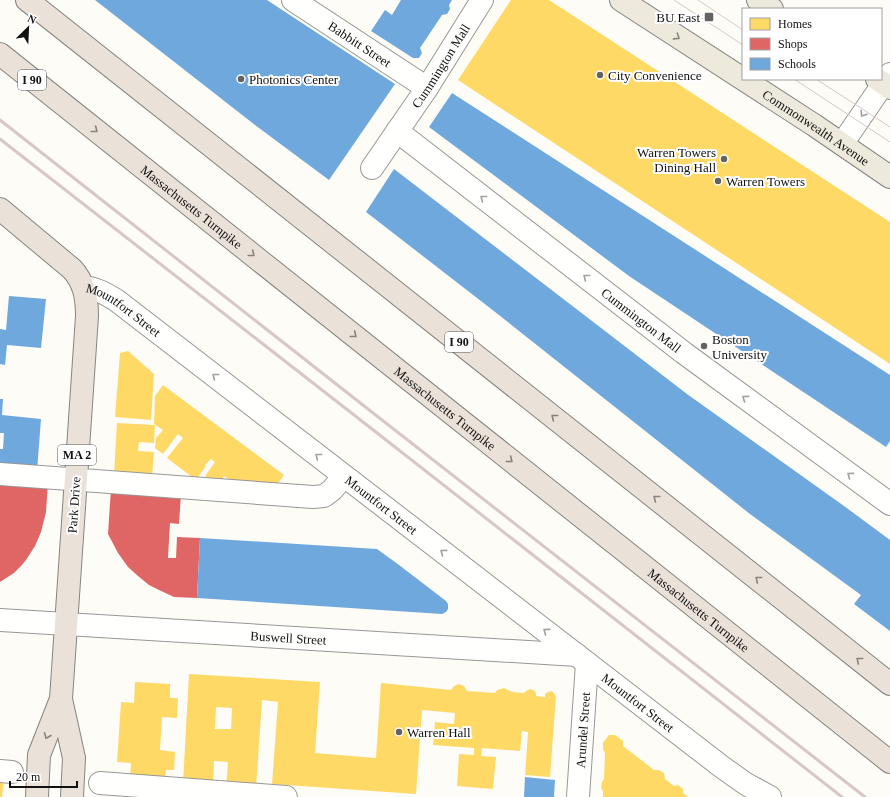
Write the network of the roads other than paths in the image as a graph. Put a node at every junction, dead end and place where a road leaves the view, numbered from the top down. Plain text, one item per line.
1 (27, 0) edge
2 (293, 0) edge
3 (482, 0) edge
4 (621, 0) edge
5 (758, 0) edge
6 (770, 8) edge
7 (0, 54) edge
8 (742, 79) edge
9 (744, 80) edge
10 (885, 81) edge
11 (427, 88) junction
12 (397, 131) junction
13 (842, 144) junction
14 (372, 168) dead end
15 (890, 177) edge
16 (0, 208) edge
17 (84, 287) junction
18 (0, 474) edge
19 (344, 476) junction
20 (76, 480) junction
21 (887, 496) edge
22 (0, 620) edge
23 (66, 624) junction
24 (582, 659) junction
25 (890, 684) edge
26 (61, 700) junction
27 (890, 762) edge
28 (100, 783) dead end
29 (37, 797) edge
30 (72, 797) edge
31 (286, 797) edge
32 (578, 797) edge
33 (770, 797) edge

25 -> 1 highway, I 90
2 - 11 street, Babbitt Street
3 - 11 street, Cummington Mall
4 -> 8 main road, Commonwealth Avenue
5 - 6 main road
7 -> 27 highway, Massachusetts Turnpike / I 90
9 -> 13 main road, Commonwealth Avenue
10 -> 13 street
11 - 12 street, Cummington Mall
12 - 14 street, Cummington Mall
21 -> 12 street, Cummington Mall
13 - 15 main road, Commonwealth Avenue
16 - 17 highway, Mountfort Street / MA 2
19 -> 17 street, Mountfort Street
17 - 20 highway, Park Drive / MA 2
18 - 20 street
19 - 20 street
24 -> 19 street, Mountfort Street
20 - 23 highway, Park Drive / MA 2
22 - 23 street, Buswell Street
23 - 24 street, Buswell Street
23 - 26 highway, Park Drive / MA 2
24 - 32 street, Arundel Street
24 - 33 street, Mountfort Street
26 -> 29 highway, Park Drive / MA 2
26 - 30 highway, Park Drive / MA 2
28 - 31 street

